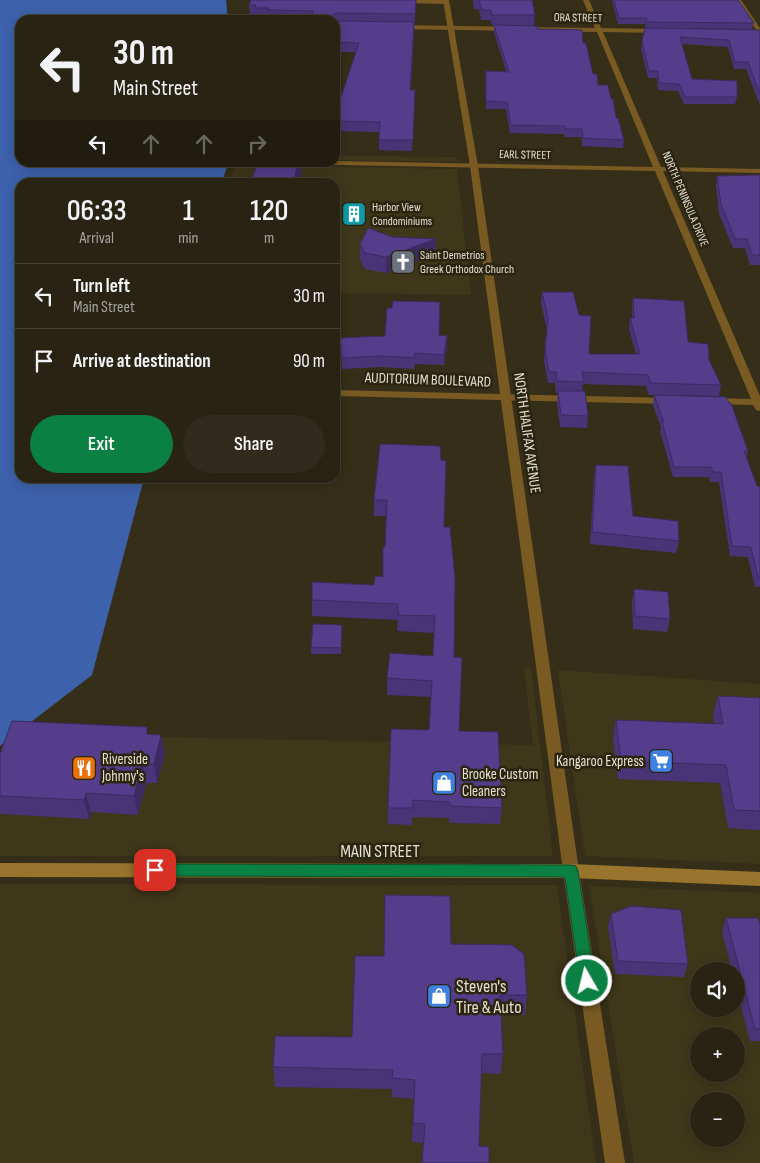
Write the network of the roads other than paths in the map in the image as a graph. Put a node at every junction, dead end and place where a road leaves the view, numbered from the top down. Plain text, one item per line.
1 (586, 0) edge
2 (738, 0) edge
3 (397, 1) edge
4 (446, 1) edge
5 (393, 27) edge
6 (450, 28) junction
7 (599, 29) junction
8 (667, 31) edge
9 (758, 33) edge
10 (340, 163) edge
11 (474, 166) junction
12 (658, 168) junction
13 (760, 171) edge
14 (340, 393) edge
15 (507, 398) junction
16 (681, 401) edge
17 (700, 401) edge
18 (759, 404) edge
19 (0, 870) edge
20 (571, 871) junction
21 (760, 879) edge
22 (615, 1163) edge

1 - 7 street, NORTH PENINSULA DRIVE
2 - 9 street
3 - 4 street
4 - 6 street, NORTH HALIFAX AVENUE
5 - 6 street, ORA STREET
6 - 7 street, ORA STREET
6 - 11 street, NORTH HALIFAX AVENUE
7 - 8 street, ORA STREET
7 - 12 street, NORTH PENINSULA DRIVE
10 - 11 street, EARL STREET
11 - 12 street, EARL STREET
11 - 15 street, NORTH HALIFAX AVENUE
12 - 13 street, EARL STREET
12 - 18 street, NORTH PENINSULA DRIVE
14 - 15 street, AUDITORIUM BOULEVARD
15 - 16 street, AUDITORIUM BOULEVARD
15 - 20 street, NORTH HALIFAX AVENUE
17 - 18 street
19 - 20 main road, MAIN STREET
20 - 21 main road, MAIN STREET
20 - 22 street, NORTH HALIFAX AVENUE

